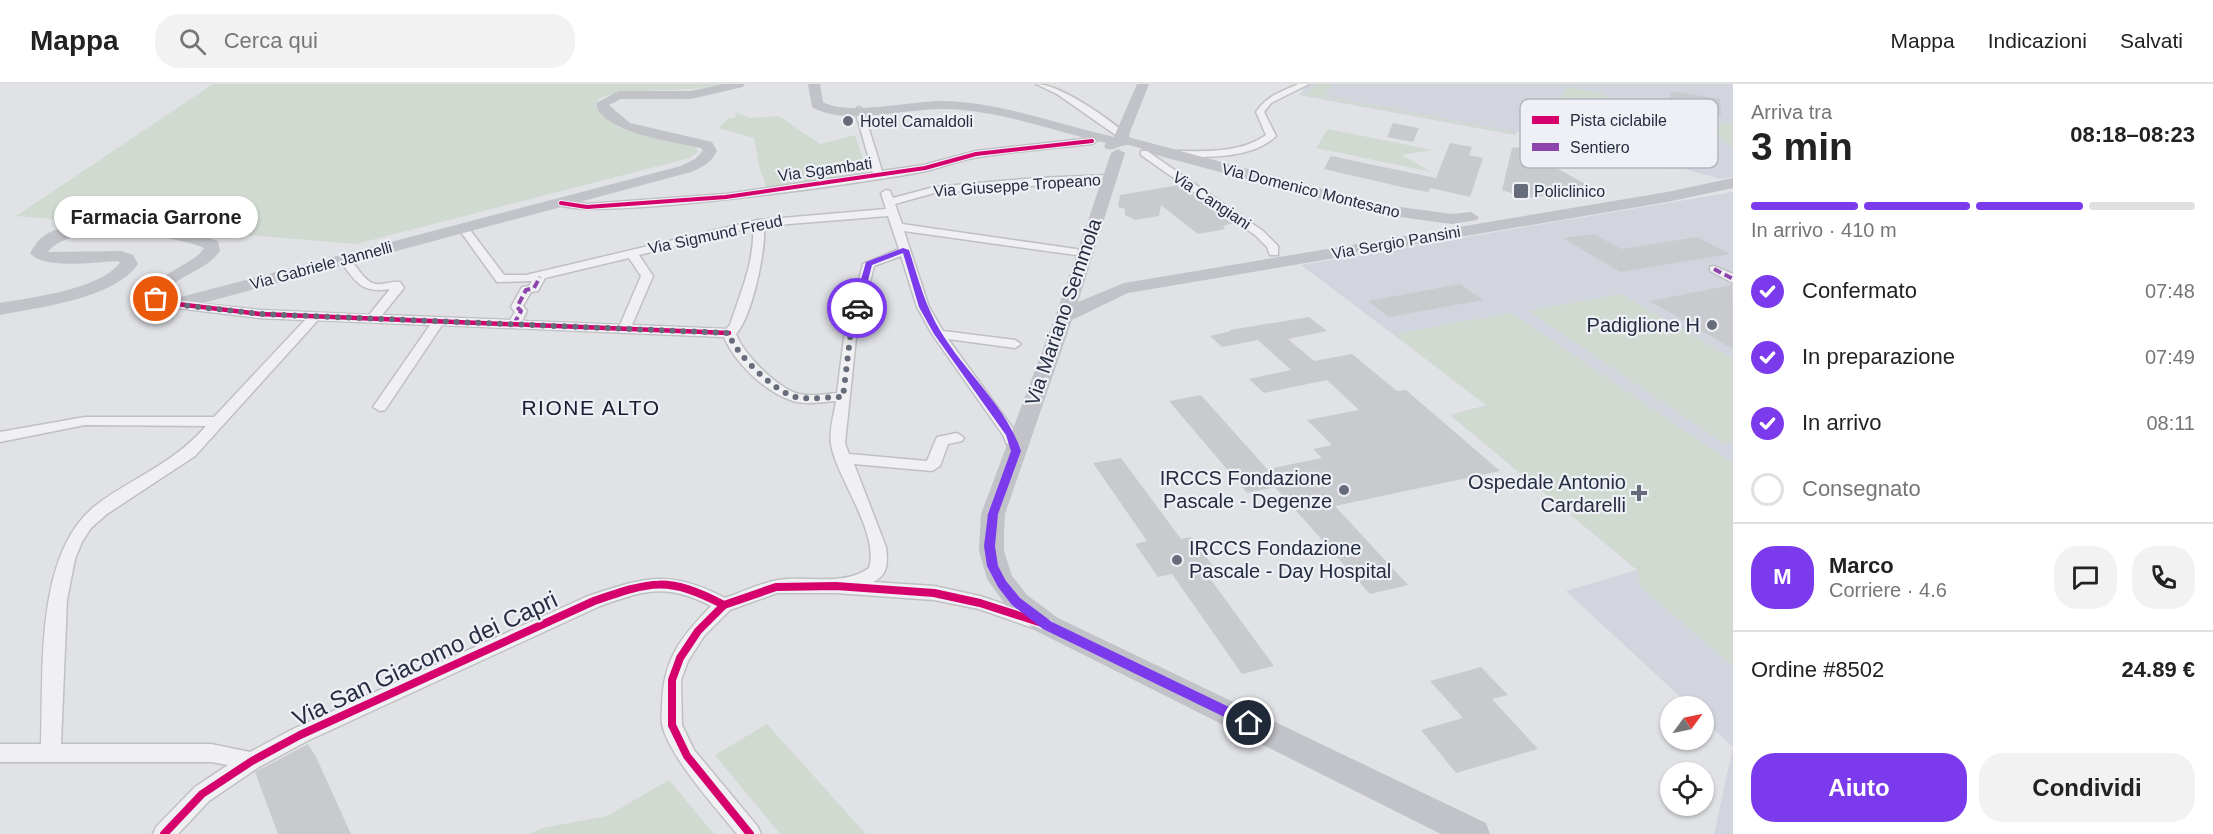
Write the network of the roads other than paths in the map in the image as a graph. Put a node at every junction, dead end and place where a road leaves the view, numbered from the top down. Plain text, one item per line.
1 (739, 84) edge
2 (814, 84) edge
3 (1040, 84) edge
4 (1143, 84) edge
5 (1305, 84) edge
6 (859, 110) junction
7 (1093, 139) junction
8 (1118, 144) junction
9 (1142, 148) junction
10 (1165, 153) junction
11 (877, 171) dead end
12 (1109, 178) junction
13 (1733, 183) edge
14 (1692, 190) junction
15 (561, 202) junction
16 (890, 202) junction
17 (758, 223) junction
18 (898, 227) junction
19 (464, 228) junction
20 (906, 250) junction
21 (631, 252) junction
22 (1083, 253) junction
23 (1274, 253) dead end
24 (345, 259) junction
25 (1714, 269) dead end
26 (540, 277) junction
27 (1733, 279) edge
28 (177, 304) junction
29 (0, 309) edge
30 (315, 316) junction
31 (1064, 317) junction
32 (372, 319) junction
33 (438, 322) junction
34 (514, 324) junction
35 (625, 328) junction
36 (729, 333) junction
37 (938, 334) junction
38 (1015, 344) dead end
39 (843, 397) junction
40 (380, 406) dead end
41 (218, 422) junction
42 (0, 437) edge
43 (957, 438) dead end
44 (1016, 451) junction
45 (842, 458) junction
46 (836, 586) junction
47 (724, 605) junction
48 (1048, 625) junction
49 (0, 753) edge
50 (51, 754) junction
51 (252, 761) junction
52 (164, 834) edge
53 (750, 834) edge
54 (1474, 834) edge

1 - 15 main road, Via Gabriele Jannelli
2 - 6 main road
3 - 8 street
4 - 8 main road, Via Mariano Semmola
5 - 10 street
6 - 7 main road
6 - 11 street
7 - 8 main road
7 - 15 street, Via Sgambati
8 - 9 main road, Via Domenico Montesano
8 - 12 main road, Via Mariano Semmola
9 - 10 main road, Via Domenico Montesano
9 - 23 street, Via Cangiani
10 - 14 main road, Via Domenico Montesano
12 - 16 street, Via Giuseppe Tropeano
12 - 22 main road, Via Mariano Semmola
13 - 14 main road, Via Sergio Pansini
14 - 31 main road, Via Sergio Pansini
15 - 19 main road, Via Gabriele Jannelli
16 - 17 street, Via Sigmund Freud
16 - 18 street
17 - 21 street, Via Sigmund Freud
17 - 36 street
18 - 20 street
18 - 22 street
19 - 24 main road, Via Gabriele Jannelli
19 - 26 street, Via Sigmund Freud
20 - 37 street
20 - 39 street
21 - 26 street, Via Sigmund Freud
21 - 35 street
22 - 31 main road, Via Mariano Semmola
24 - 28 main road, Via Gabriele Jannelli
24 - 32 street
25 - 27 street
26 - 34 street
28 - 29 main road
28 - 30 street
30 - 32 street
30 - 41 street
31 - 44 main road, Via Mariano Semmola
32 - 33 street
33 - 34 street
33 - 40 street
34 - 35 street
35 - 36 street
36 - 39 street
37 - 38 street
37 - 44 street
39 - 45 street
41 - 42 street
41 - 50 street
43 - 45 street
44 - 48 main road, Via Mariano Semmola
45 - 46 street
46 - 47 street
46 - 48 street
47 - 51 street, Via San Giacomo dei Capri
47 - 53 street
48 - 54 main road, Via Mariano Semmola
49 - 50 street
50 - 51 street
51 - 52 street, Via San Giacomo dei Capri

